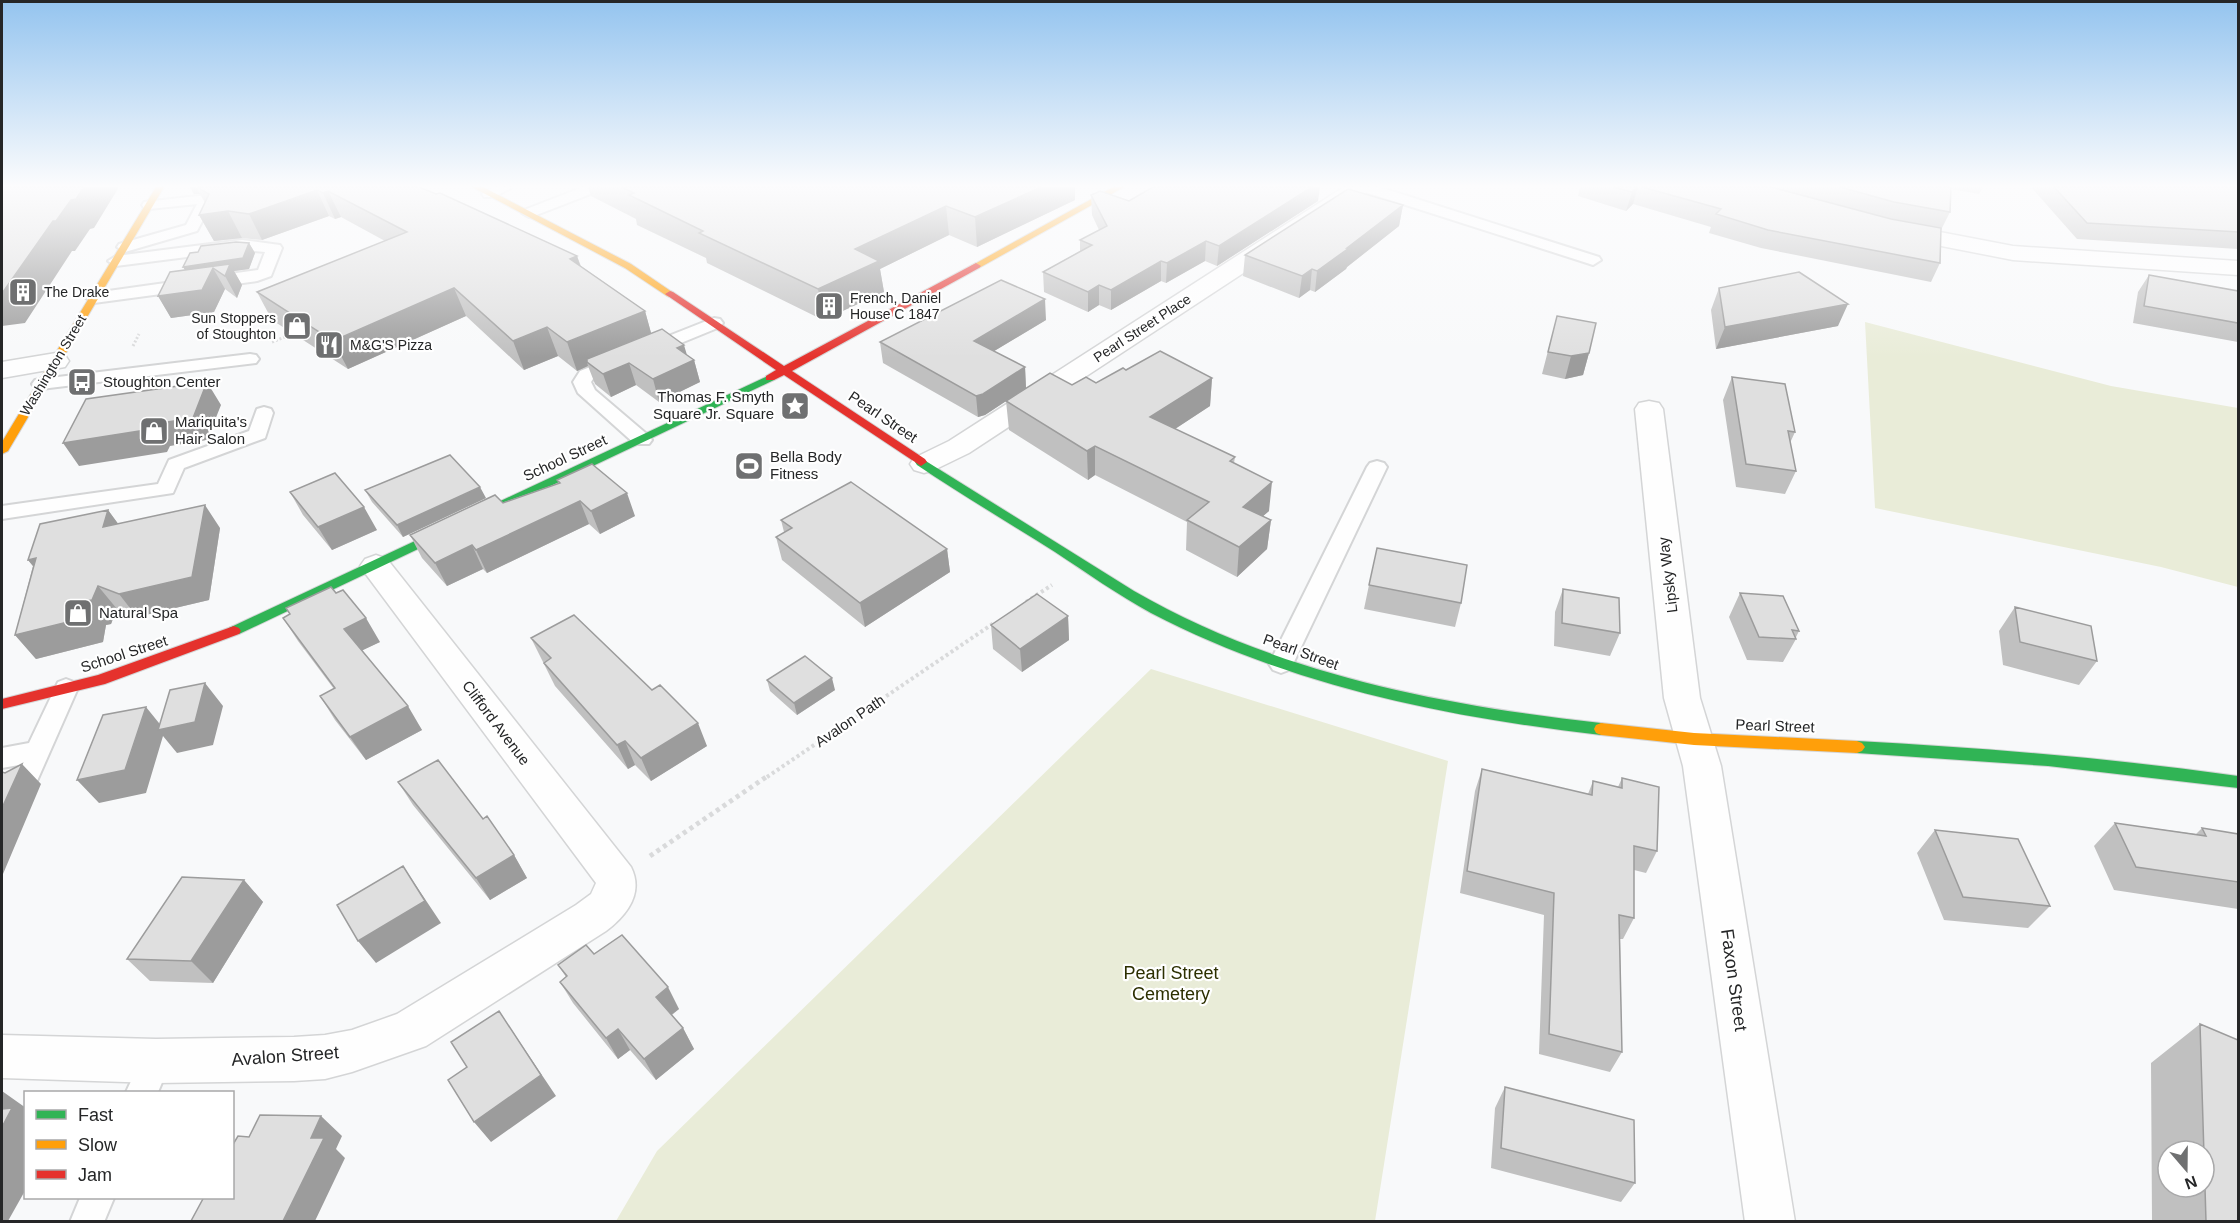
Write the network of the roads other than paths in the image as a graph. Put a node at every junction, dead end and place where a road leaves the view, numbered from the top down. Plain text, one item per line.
1 (127, 244) edge
2 (135, 244) edge
3 (587, 244) edge
4 (1016, 244) edge
5 (1271, 244) edge
6 (1543, 244) edge
7 (1968, 244) edge
8 (125, 247) junction
9 (1593, 260) dead end
10 (116, 261) junction
11 (2238, 267) edge
12 (94, 298) junction
13 (714, 323) junction
14 (250, 359) dead end
15 (56, 361) junction
16 (2, 370) edge
17 (784, 371) junction
18 (41, 384) junction
19 (1648, 409) dead end
20 (264, 413) dead end
21 (642, 440) junction
22 (2, 451) edge
23 (924, 464) junction
24 (1377, 467) dead end
25 (2, 513) edge
26 (376, 566) junction
27 (1281, 664) junction
28 (66, 688) junction
29 (2, 704) edge
30 (1694, 739) junction
31 (38, 751) junction
32 (2, 758) edge
33 (24, 781) edge
34 (2238, 782) edge
35 (617, 879) joint
36 (2, 1057) edge
37 (149, 1077) edge
38 (96, 1199) edge
39 (87, 1221) edge
40 (1770, 1221) edge

1 - 8 main road, Washington Street
2 - 8 lane
3 - 13 main road, Pearl Street
4 - 17 main road, School Street
5 - 23 street, Pearl Street Place
6 - 9 lane
7 - 11 street
8 - 10 main road, Washington Street
10 - 12 main road, Washington Street
10 - 12 lane
12 - 15 main road, Washington Street
13 - 17 main road, Pearl Street
13 - 21 lane
14 - 18 lane
15 - 16 street
15 - 18 main road, Washington Street
17 - 21 main road, School Street
17 - 23 main road, Pearl Street
18 - 22 main road, Washington Street
19 - 30 street, Lipsky Way
20 - 25 lane
21 - 26 main road, School Street
23 - 27 main road, Pearl Street
24 - 27 lane
26 - 28 main road, School Street
26 - 35 street, Clifford Avenue
27 - 30 main road, Pearl Street
28 - 29 main road, School Street
28 - 31 lane
30 - 34 main road, Pearl Street
30 - 40 street, Faxon Street
31 - 32 lane
31 - 33 lane
35 - 37 street, Avalon Street
36 - 37 street, Avalon Street
38 - 39 lane

